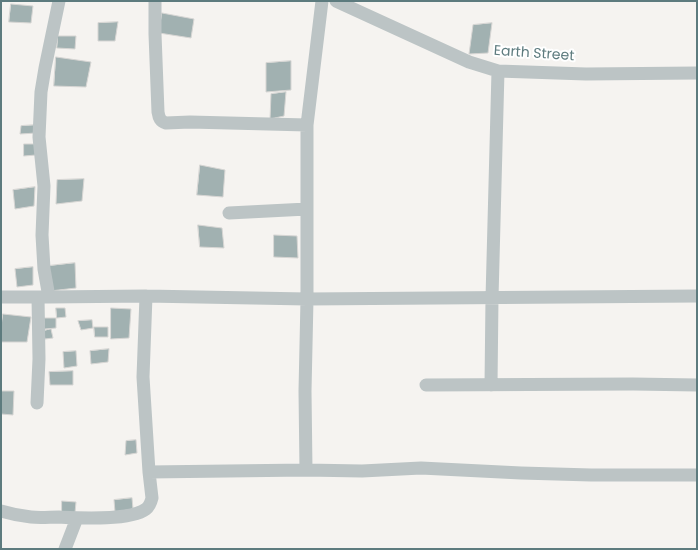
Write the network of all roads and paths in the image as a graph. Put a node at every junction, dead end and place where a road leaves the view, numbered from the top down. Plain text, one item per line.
1 (59, 1) edge
2 (155, 1) edge
3 (322, 1) edge
4 (336, 1) edge
5 (498, 71) junction
6 (697, 73) edge
7 (307, 125) junction
8 (307, 209) junction
9 (229, 213) dead end
10 (146, 296) junction
11 (697, 296) edge
12 (1, 297) edge
13 (44, 297) junction
14 (492, 298) junction
15 (307, 299) junction
16 (426, 385) dead end
17 (491, 385) junction
18 (697, 385) edge
19 (37, 403) dead end
20 (306, 470) junction
21 (149, 472) junction
22 (697, 475) edge
23 (1, 511) edge
24 (77, 518) junction
25 (65, 549) edge

1 - 13 street
2 - 7 street
3 - 7 street
4 - 5 street, Earth Street
5 - 6 street, Earth Street
5 - 14 street
7 - 8 street
8 - 9 street
8 - 15 street
10 - 13 street
10 - 15 street
10 - 21 street
11 - 14 street
12 - 13 street
13 - 19 street
14 - 15 street
14 - 17 street
15 - 20 street
16 - 17 street
17 - 18 street
20 - 21 street
20 - 22 street
21 - 24 street
23 - 24 street
24 - 25 street

